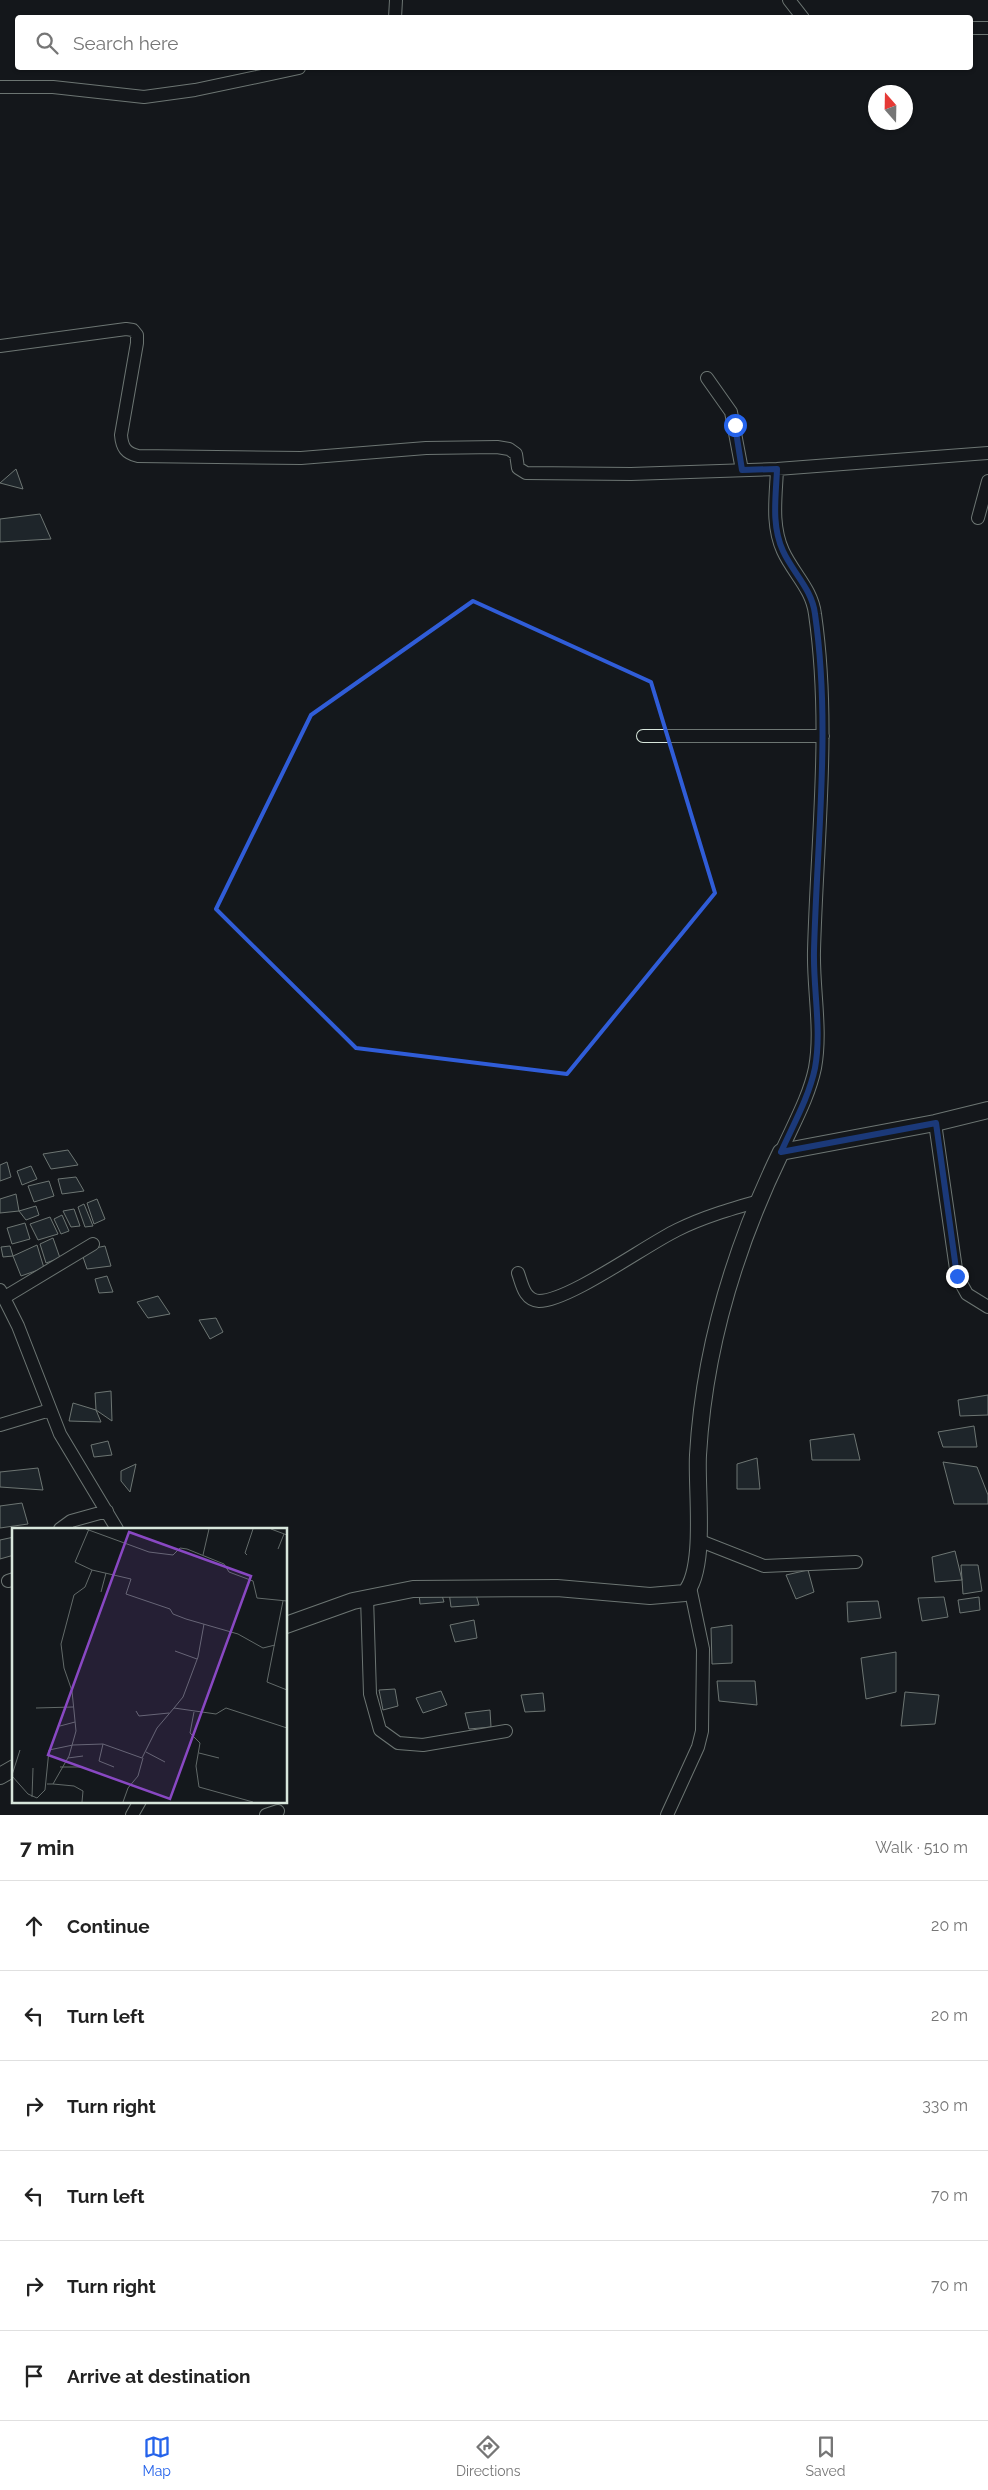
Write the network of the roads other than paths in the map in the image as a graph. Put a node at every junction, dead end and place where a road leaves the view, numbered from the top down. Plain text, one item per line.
1 (396, 0) edge
2 (789, 0) edge
3 (395, 15) edge
4 (801, 15) edge
5 (973, 28) edge
6 (988, 28) edge
7 (289, 70) edge
8 (0, 87) edge
9 (0, 346) edge
10 (707, 378) dead end
11 (988, 453) edge
12 (777, 469) junction
13 (742, 470) junction
14 (988, 481) edge
15 (978, 518) dead end
16 (643, 736) dead end
17 (823, 736) junction
18 (988, 1110) edge
19 (936, 1123) junction
20 (781, 1152) junction
21 (759, 1201) junction
22 (93, 1244) dead end
23 (518, 1273) dead end
24 (3, 1294) edge
25 (988, 1307) edge
26 (50, 1410) junction
27 (0, 1425) edge
28 (107, 1511) junction
29 (61, 1528) edge
30 (116, 1528) edge
31 (698, 1540) junction
32 (856, 1562) dead end
33 (690, 1587) junction
34 (367, 1597) junction
35 (288, 1624) edge
36 (506, 1731) dead end
37 (12, 1769) edge
38 (0, 1776) edge
39 (139, 1802) edge
40 (132, 1815) edge
41 (667, 1815) edge

1 - 3 street
2 - 4 street
5 - 6 street
7 - 8 street
9 - 13 street
10 - 13 street
11 - 12 street
12 - 13 street
12 - 17 street
14 - 15 street
16 - 17 street
17 - 20 street
18 - 19 street
19 - 20 street
19 - 25 street
20 - 21 street
21 - 23 street
21 - 31 street
22 - 24 street
24 - 26 street
26 - 27 street
26 - 28 street
28 - 29 street
28 - 30 street
31 - 32 street
31 - 33 street
33 - 34 street
33 - 41 street
34 - 35 street
34 - 36 street
37 - 38 street
39 - 40 street

